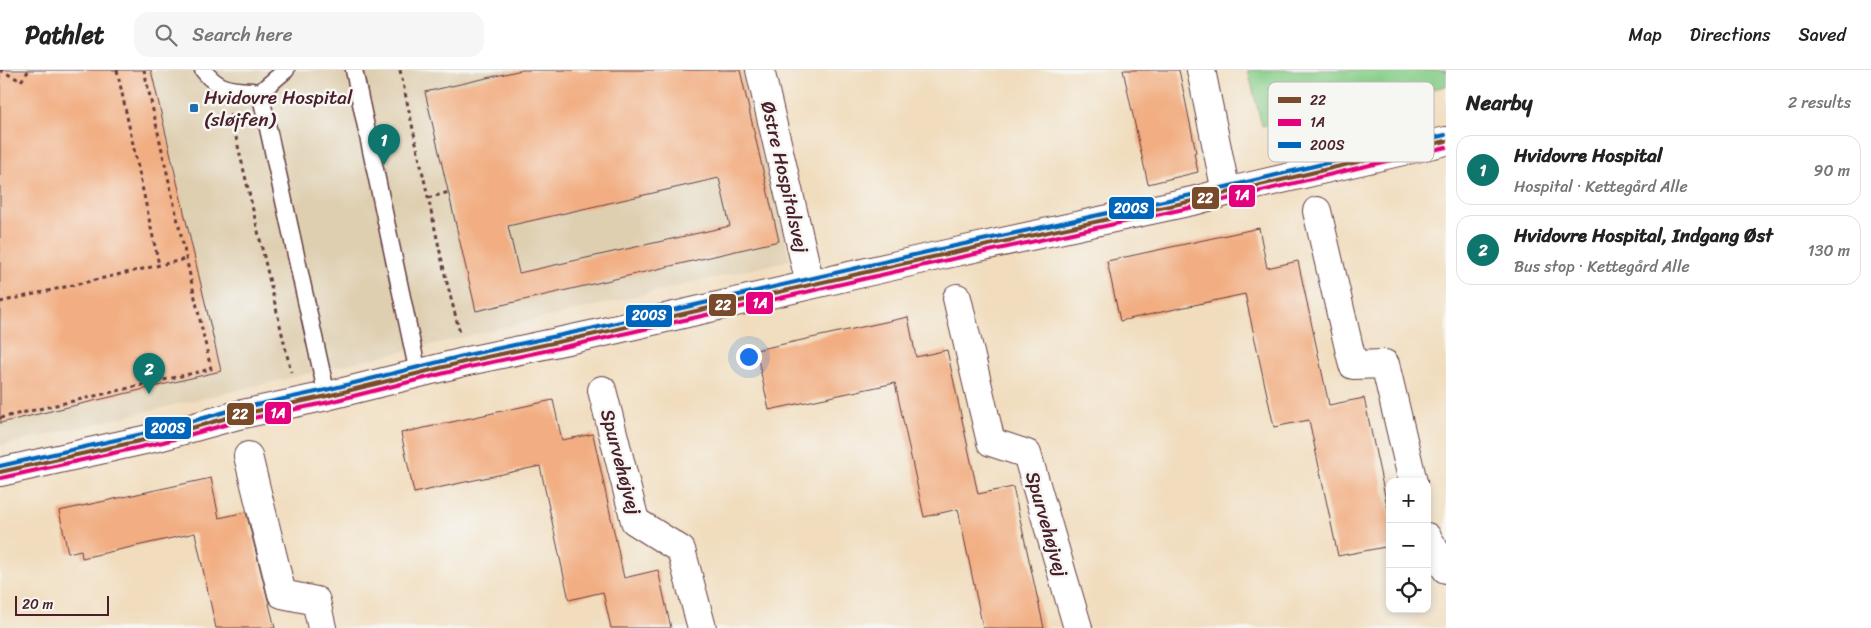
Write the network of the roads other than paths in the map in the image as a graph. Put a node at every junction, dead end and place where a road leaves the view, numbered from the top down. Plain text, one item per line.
1 (204, 70) edge
2 (286, 70) edge
3 (354, 70) edge
4 (760, 70) edge
5 (1201, 70) edge
6 (260, 92) junction
7 (1355, 162) edge
8 (1226, 192) junction
9 (1317, 211) dead end
10 (810, 284) junction
11 (957, 298) dead end
12 (418, 373) junction
13 (602, 390) dead end
14 (327, 396) junction
15 (248, 456) dead end
16 (0, 472) edge
17 (1412, 478) edge
18 (1431, 544) edge
19 (1446, 569) edge
20 (322, 628) edge
21 (702, 628) edge
22 (1078, 628) edge

1 - 6 lane
2 - 6 lane
3 - 12 lane
4 - 10 street, Østre Hospitalsvej
5 - 8 street
6 - 14 lane
7 - 8 street
8 - 10 street
9 - 17 street
10 - 12 street
11 - 22 street, Spurvehøjvej
12 - 14 street
13 - 21 street, Spurvehøjvej
14 - 16 street
15 - 20 street
18 - 19 street

